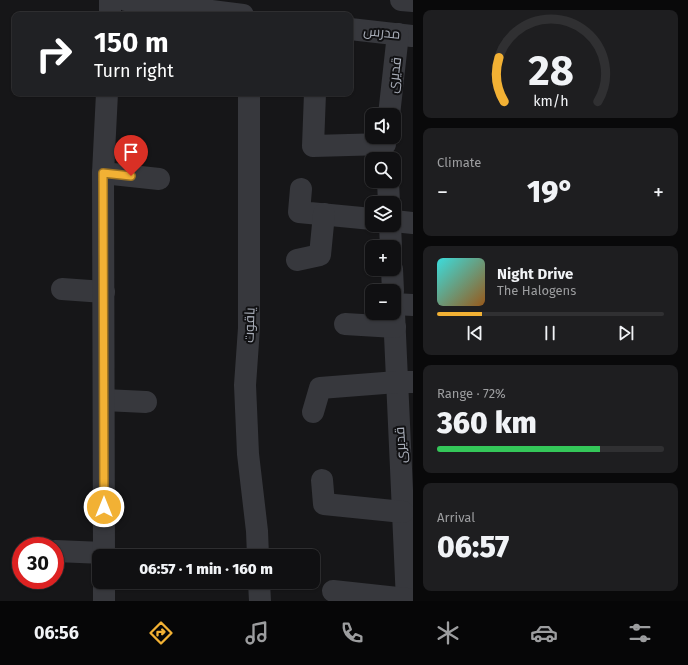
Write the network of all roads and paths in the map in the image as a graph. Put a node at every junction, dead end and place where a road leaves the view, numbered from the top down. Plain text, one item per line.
1 (110, 0) edge
2 (126, 0) edge
3 (401, 0) edge
4 (413, 1) edge
5 (110, 12) edge
6 (220, 12) edge
7 (353, 29) edge
8 (406, 35) edge
9 (106, 96) edge
10 (249, 96) edge
11 (315, 96) edge
12 (390, 108) edge
13 (386, 147) edge
14 (103, 173) junction
15 (159, 179) dead end
16 (301, 189) dead end
17 (324, 214) junction
18 (365, 218) edge
19 (401, 222) edge
20 (413, 223) edge
21 (297, 260) dead end
22 (62, 289) dead end
23 (104, 292) junction
24 (401, 304) edge
25 (413, 305) edge
26 (394, 320) edge
27 (345, 324) dead end
28 (405, 382) edge
29 (104, 400) junction
30 (146, 402) dead end
31 (313, 412) dead end
32 (322, 480) dead end
33 (407, 489) edge
34 (403, 512) junction
35 (104, 549) edge
36 (258, 549) edge
37 (64, 552) edge
38 (92, 553) edge
39 (104, 589) edge
40 (259, 589) edge
41 (333, 591) dead end
42 (407, 600) edge
43 (104, 601) edge
44 (260, 601) edge

1 - 5 street
2 - 6 street
3 - 4 street
7 - 8 street, مدرس
8 - 12 street, قدیری
9 - 14 street
10 - 36 street, یاقوت
11 - 13 street
14 - 15 street
14 - 23 street
16 - 17 street
17 - 18 street
17 - 21 street
19 - 20 street
22 - 23 street
23 - 29 street
24 - 25 street
26 - 27 street
26 - 28 street, قدیری
28 - 31 street
28 - 33 street, قدیری
29 - 30 street
29 - 35 street
32 - 34 street
33 - 34 street, قدیری
34 - 42 street, قدیری
37 - 38 street
39 - 43 street
40 - 44 street
41 - 42 street

